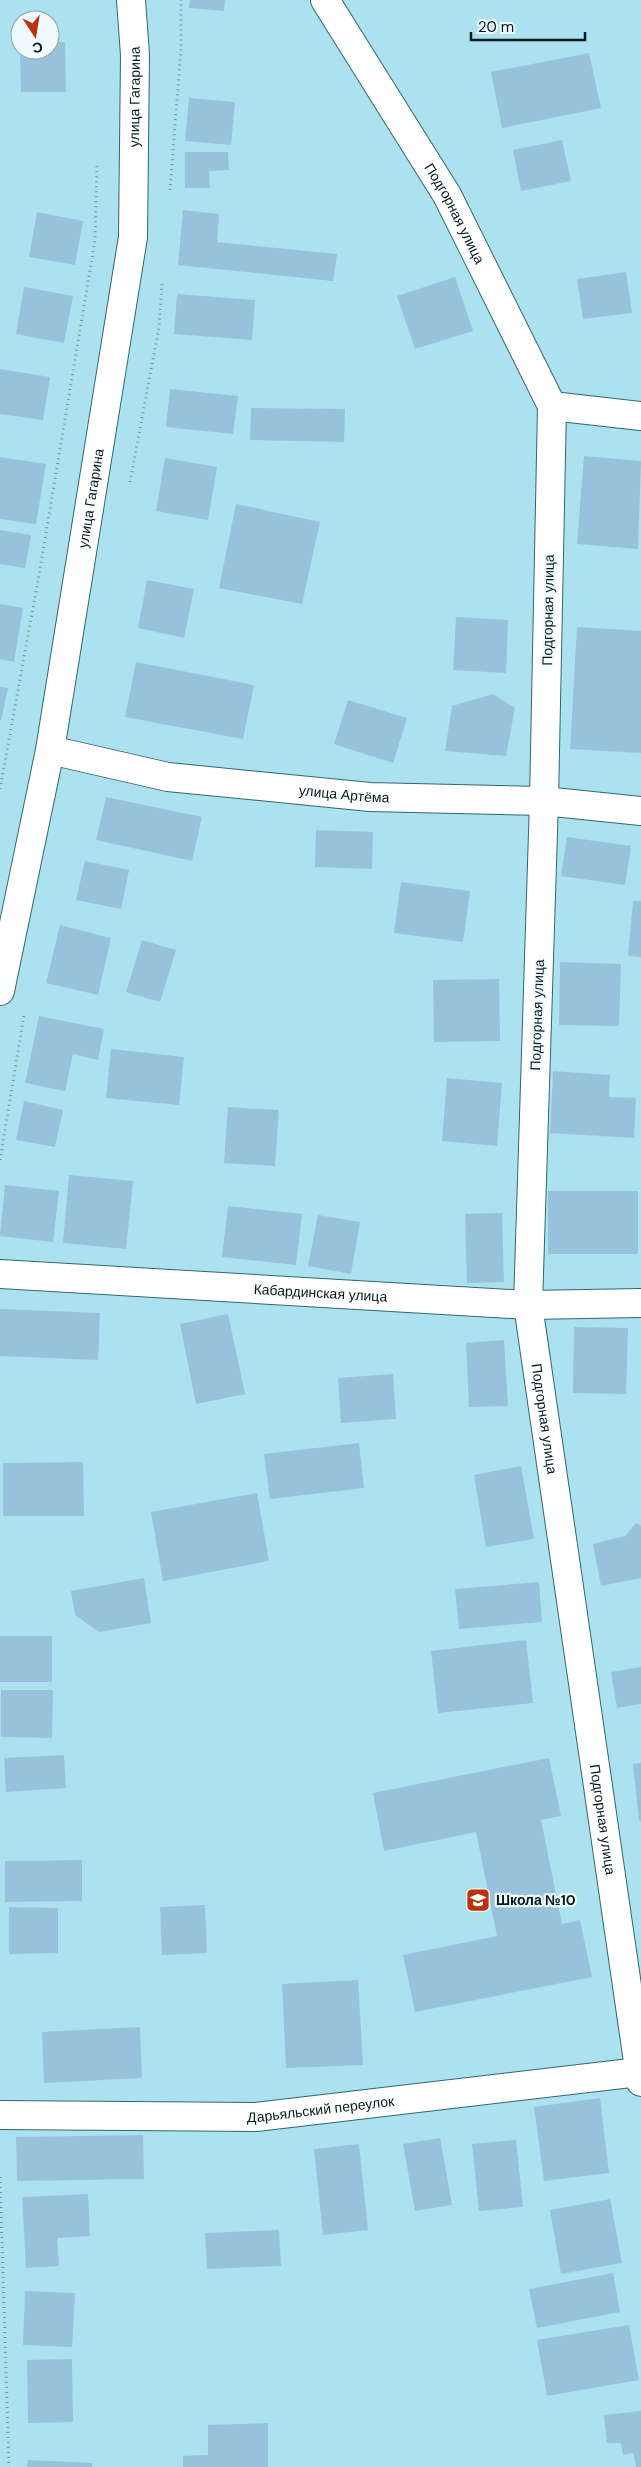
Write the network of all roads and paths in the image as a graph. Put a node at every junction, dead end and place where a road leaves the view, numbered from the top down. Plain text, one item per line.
1 (131, 0) edge
2 (324, 0) edge
3 (98, 162) dead end
4 (552, 406) junction
5 (641, 416) edge
6 (50, 750) junction
7 (0, 789) edge
8 (544, 801) junction
9 (641, 811) edge
10 (0, 991) edge
11 (0, 1274) edge
12 (641, 1303) edge
13 (528, 1305) junction
14 (640, 2077) edge
15 (0, 2115) edge
16 (0, 2177) edge
17 (2, 2267) edge
18 (9, 2467) edge

1 - 6 street, улица Гагарина
2 - 4 street, Подгорная улица
3 - 7 path
4 - 5 street
4 - 8 street, Подгорная улица
6 - 8 street, улица Артёма
6 - 10 street, улица Гагарина
8 - 9 street, улица Артёма
8 - 13 street, Подгорная улица
11 - 13 street, Кабардинская улица
12 - 13 street, Кабардинская улица
13 - 14 street, Подгорная улица
14 - 15 street, Дарьяльский переулок
16 - 17 path
17 - 18 path

